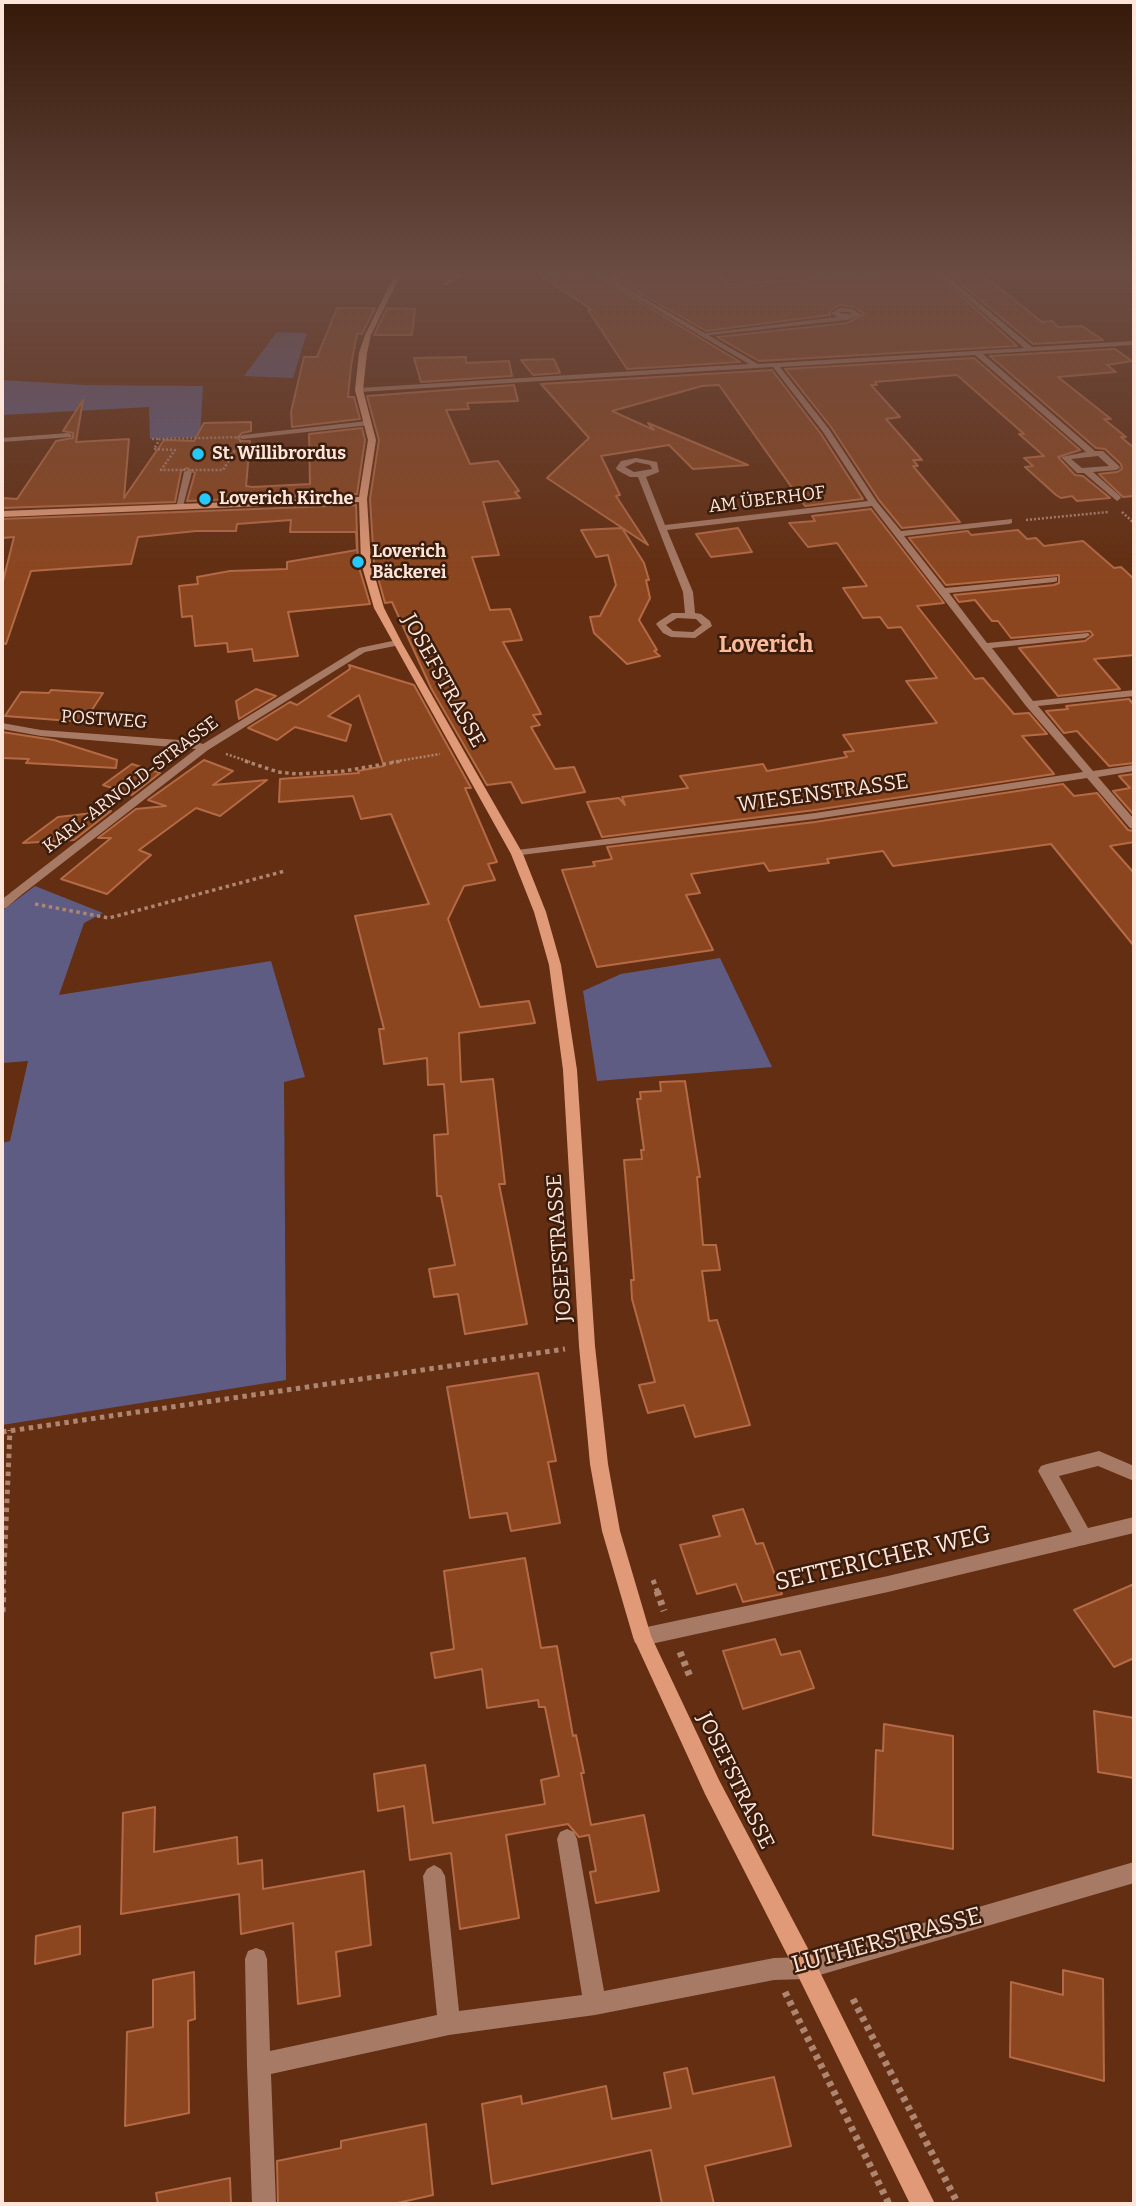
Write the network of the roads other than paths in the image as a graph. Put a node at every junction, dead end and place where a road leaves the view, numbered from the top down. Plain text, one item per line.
1 (361, 377) edge
2 (585, 377) edge
3 (785, 377) edge
4 (1004, 377) edge
5 (359, 390) junction
6 (367, 423) junction
7 (68, 435) dead end
8 (243, 437) road end
9 (2, 440) edge
10 (1093, 454) junction
11 (1086, 471) junction
12 (188, 472) road end
13 (641, 475) dead end
14 (1117, 498) dead end
15 (363, 499) junction
16 (874, 503) junction
17 (179, 506) junction
18 (2, 514) edge
19 (1009, 521) road end
20 (663, 528) junction
21 (900, 534) junction
22 (1054, 579) dead end
23 (942, 591) junction
24 (690, 615) dead end
25 (1085, 635) dead end
26 (397, 643) junction
27 (984, 646) junction
28 (1134, 693) edge
29 (1030, 704) junction
30 (2, 726) edge
31 (204, 748) junction
32 (1134, 768) edge
33 (1088, 775) junction
34 (1134, 826) edge
35 (517, 855) junction
36 (2, 905) edge
37 (1134, 1474) edge
38 (1134, 1525) edge
39 (1084, 1537) junction
40 (642, 1637) junction
41 (567, 1839) dead end
42 (1134, 1873) edge
43 (434, 1876) dead end
44 (256, 1959) dead end
45 (806, 1968) junction
46 (595, 2004) junction
47 (449, 2024) junction
48 (258, 2065) junction
49 (264, 2204) edge
50 (923, 2204) edge

1 - 5 street, JOSEFSTRASSE
2 - 5 street
3 - 16 street
4 - 10 street
5 - 6 street, JOSEFSTRASSE
6 - 8 street
6 - 15 street, JOSEFSTRASSE
7 - 9 street
10 - 11 street
10 - 11 street
11 - 14 street
12 - 17 street
13 - 20 street
15 - 17 street
15 - 26 street, JOSEFSTRASSE
16 - 20 street, AM ÜBERHOF
16 - 21 street
17 - 18 street
19 - 21 street
20 - 24 street
21 - 23 street
22 - 23 street
23 - 27 street
25 - 27 street
26 - 31 street, KARL-ARNOLD-STRASSE
26 - 35 street, JOSEFSTRASSE
27 - 29 street
28 - 29 street
29 - 33 street
30 - 31 street, POSTWEG
31 - 36 street, KARL-ARNOLD-STRASSE
32 - 33 street, WIESENSTRASSE
33 - 34 street
33 - 35 street, WIESENSTRASSE
35 - 40 street, JOSEFSTRASSE
37 - 39 street
38 - 39 street, SETTERICHER WEG
39 - 40 street, SETTERICHER WEG
40 - 45 street, JOSEFSTRASSE
41 - 46 street
42 - 45 street, LUTHERSTRASSE
43 - 47 street
44 - 48 street
45 - 46 street, LUTHERSTRASSE
45 - 50 street, JOSEFSTRASSE
46 - 47 street, LUTHERSTRASSE
47 - 48 street, LUTHERSTRASSE
48 - 49 street

